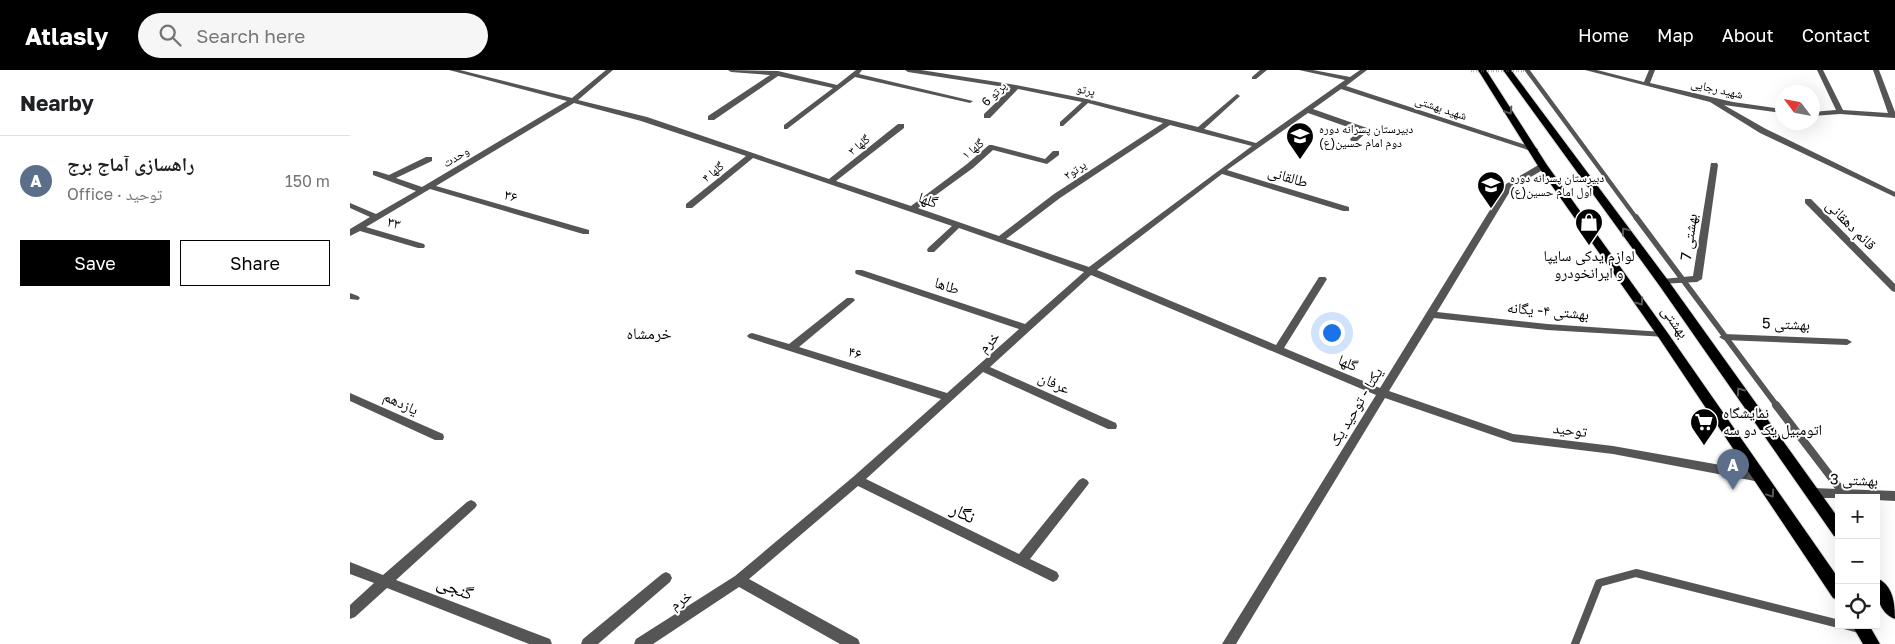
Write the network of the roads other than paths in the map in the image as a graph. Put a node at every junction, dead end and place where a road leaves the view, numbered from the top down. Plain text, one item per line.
1 (452, 70) edge
2 (610, 70) edge
3 (731, 70) edge
4 (908, 70) edge
5 (967, 70) edge
6 (1264, 70) edge
7 (1302, 70) edge
8 (1364, 70) edge
9 (1476, 70) edge
10 (1507, 70) edge
11 (1526, 70) edge
12 (1588, 70) edge
13 (1652, 70) edge
14 (1820, 70) edge
15 (1876, 70) edge
16 (780, 72) edge
17 (857, 72) edge
18 (960, 78) junction
19 (1254, 78) dead end
20 (1351, 79) junction
21 (1647, 83) junction
22 (838, 87) junction
23 (1016, 87) junction
24 (1342, 87) junction
25 (1237, 96) dead end
26 (1710, 99) junction
27 (573, 101) junction
28 (970, 101) dead end
29 (1087, 101) junction
30 (1308, 110) junction
31 (1775, 110) edge
32 (1840, 112) junction
33 (1820, 113) edge
34 (987, 116) dead end
35 (1894, 116) edge
36 (711, 118) dead end
37 (1167, 123) junction
38 (1063, 124) dead end
39 (901, 126) dead end
40 (787, 128) dead end
41 (1198, 131) junction
42 (1354, 139) dead end
43 (1257, 146) junction
44 (1534, 150) junction
45 (1056, 153) dead end
46 (752, 155) junction
47 (429, 159) dead end
48 (1714, 165) dead end
49 (1544, 166) junction
50 (1221, 171) junction
51 (376, 173) dead end
52 (389, 178) junction
53 (830, 182) junction
54 (426, 188) junction
55 (1895, 195) edge
56 (1808, 202) dead end
57 (350, 205) edge
58 (689, 206) dead end
59 (912, 209) junction
60 (1346, 209) dead end
61 (376, 217) junction
62 (957, 226) junction
63 (359, 228) junction
64 (586, 232) dead end
65 (350, 233) edge
66 (999, 240) junction
67 (421, 246) dead end
68 (931, 250) dead end
69 (1090, 271) junction
70 (859, 272) dead end
71 (1322, 280) dead end
72 (1682, 280) junction
73 (1663, 282) junction
74 (1895, 289) edge
75 (850, 300) dead end
76 (1430, 314) junction
77 (1026, 328) junction
78 (1663, 335) junction
79 (752, 336) dead end
80 (1724, 337) junction
81 (1847, 342) dead end
82 (790, 349) junction
83 (1278, 350) junction
84 (983, 368) junction
85 (1382, 393) junction
86 (950, 398) junction
87 (351, 399) edge
88 (1112, 426) dead end
89 (439, 437) dead end
90 (1760, 477) junction
91 (857, 480) junction
92 (1083, 483) dead end
93 (1812, 493) junction
94 (1844, 494) joint
95 (1880, 495) edge
96 (1895, 496) edge
97 (471, 505) dead end
98 (1835, 525) edge
99 (1021, 561) junction
100 (350, 568) edge
101 (1053, 576) dead end
102 (666, 578) dead end
103 (739, 580) junction
104 (386, 582) junction
105 (1835, 587) edge
106 (1880, 590) edge
107 (1895, 611) edge
108 (350, 614) edge
109 (1835, 623) edge
110 (540, 643) edge
111 (588, 644) edge
112 (641, 644) edge
113 (853, 644) edge
114 (1229, 644) edge
115 (1575, 644) edge

1 - 27 street, گلها
2 - 27 street, وحدت
3 - 16 street
4 - 18 street, پرتو
5 - 18 street
6 - 19 street
7 - 20 street
8 - 20 street, خرم
9 -> 44 main road, بهشتی
73 -> 10 main road, بهشتی
11 - 72 lane
12 - 21 street, شهید رجایی
13 - 21 street
14 - 32 street
15 - 35 street
16 - 22 street
16 - 36 street
17 - 22 street
17 - 28 street
18 - 23 street, پرتو
20 - 24 street, خرم
21 - 26 street, شهید رجایی
22 - 40 street
23 - 29 street, پرتو
23 - 34 street, پرتو 6
24 - 30 street, خرم
24 - 44 street, شهید بهشتی
25 - 41 street
26 - 31 street, شهید رجایی
26 - 55 street
27 - 46 street, گلها
27 - 54 street, وحدت
29 - 37 street, پرتو
29 - 38 street
30 - 42 street
30 - 43 street, خرم
32 - 33 street
32 - 35 street
37 - 41 street, پرتو
37 - 66 street, پرتو۲
39 - 53 street, گلها ۳
41 - 43 street, پرتو
43 - 50 street, خرم
44 - 49 main road, بهشتی
45 - 59 street, گلها ۱
46 - 53 street, گلها
46 - 58 street, گلها ۴
47 - 52 street
48 - 72 street, بهشتی 7
49 - 76 street, یکتا - توحید یک
49 -> 78 main road, بهشتی
50 - 60 street, طالقانی
50 - 69 street, خرم
51 - 52 street, ۳۶
52 - 54 street, ۳۶
53 - 59 street, گلها
54 - 61 street, وحدت
54 - 64 street, ۳۶
56 - 74 street, قائم دهقانی
57 - 61 street
59 - 62 street, گلها
61 - 63 street, وحدت
62 - 66 street, گلها
62 - 68 street
63 - 65 street, وحدت
63 - 67 street, ۳۳
66 - 69 street, گلها
69 - 77 street, خرم
69 - 83 street, گلها
70 - 77 street, طاها
71 - 83 street
72 - 73 street, بهشتی 7
72 - 80 lane
93 -> 73 main road, بهشتی
75 - 82 street
76 - 78 street, بهشتی ۴- یگانه
76 - 85 street, یکتا - توحید یک
77 - 84 street, خرم
78 - 90 main road, بهشتی
79 - 82 street, ۴۶
80 - 81 street, بهشتی 5
80 - 94 lane
82 - 86 street, ۴۶
83 - 85 street, گلها
84 - 86 street, خرم
84 - 88 street, عرفان
85 - 90 street, توحید
85 - 114 street, یکتا - توحید یک
86 - 91 street, خرم
87 - 89 street, یازدهم
90 -> 105 main road, بهشتی
91 - 99 street, نگار
91 - 103 street, خرم
92 - 99 street
93 - 94 street, بهشتی 3
93 - 98 main road, بهشتی
95 - 96 street, بهشتی 3
97 - 104 street
99 - 101 street, نگار
100 - 104 street, گنجی
102 - 111 street
103 - 112 street, خرم
103 - 113 street
104 - 108 street
104 - 110 street, گنجی
106 - 107 main road
109 - 115 lane

